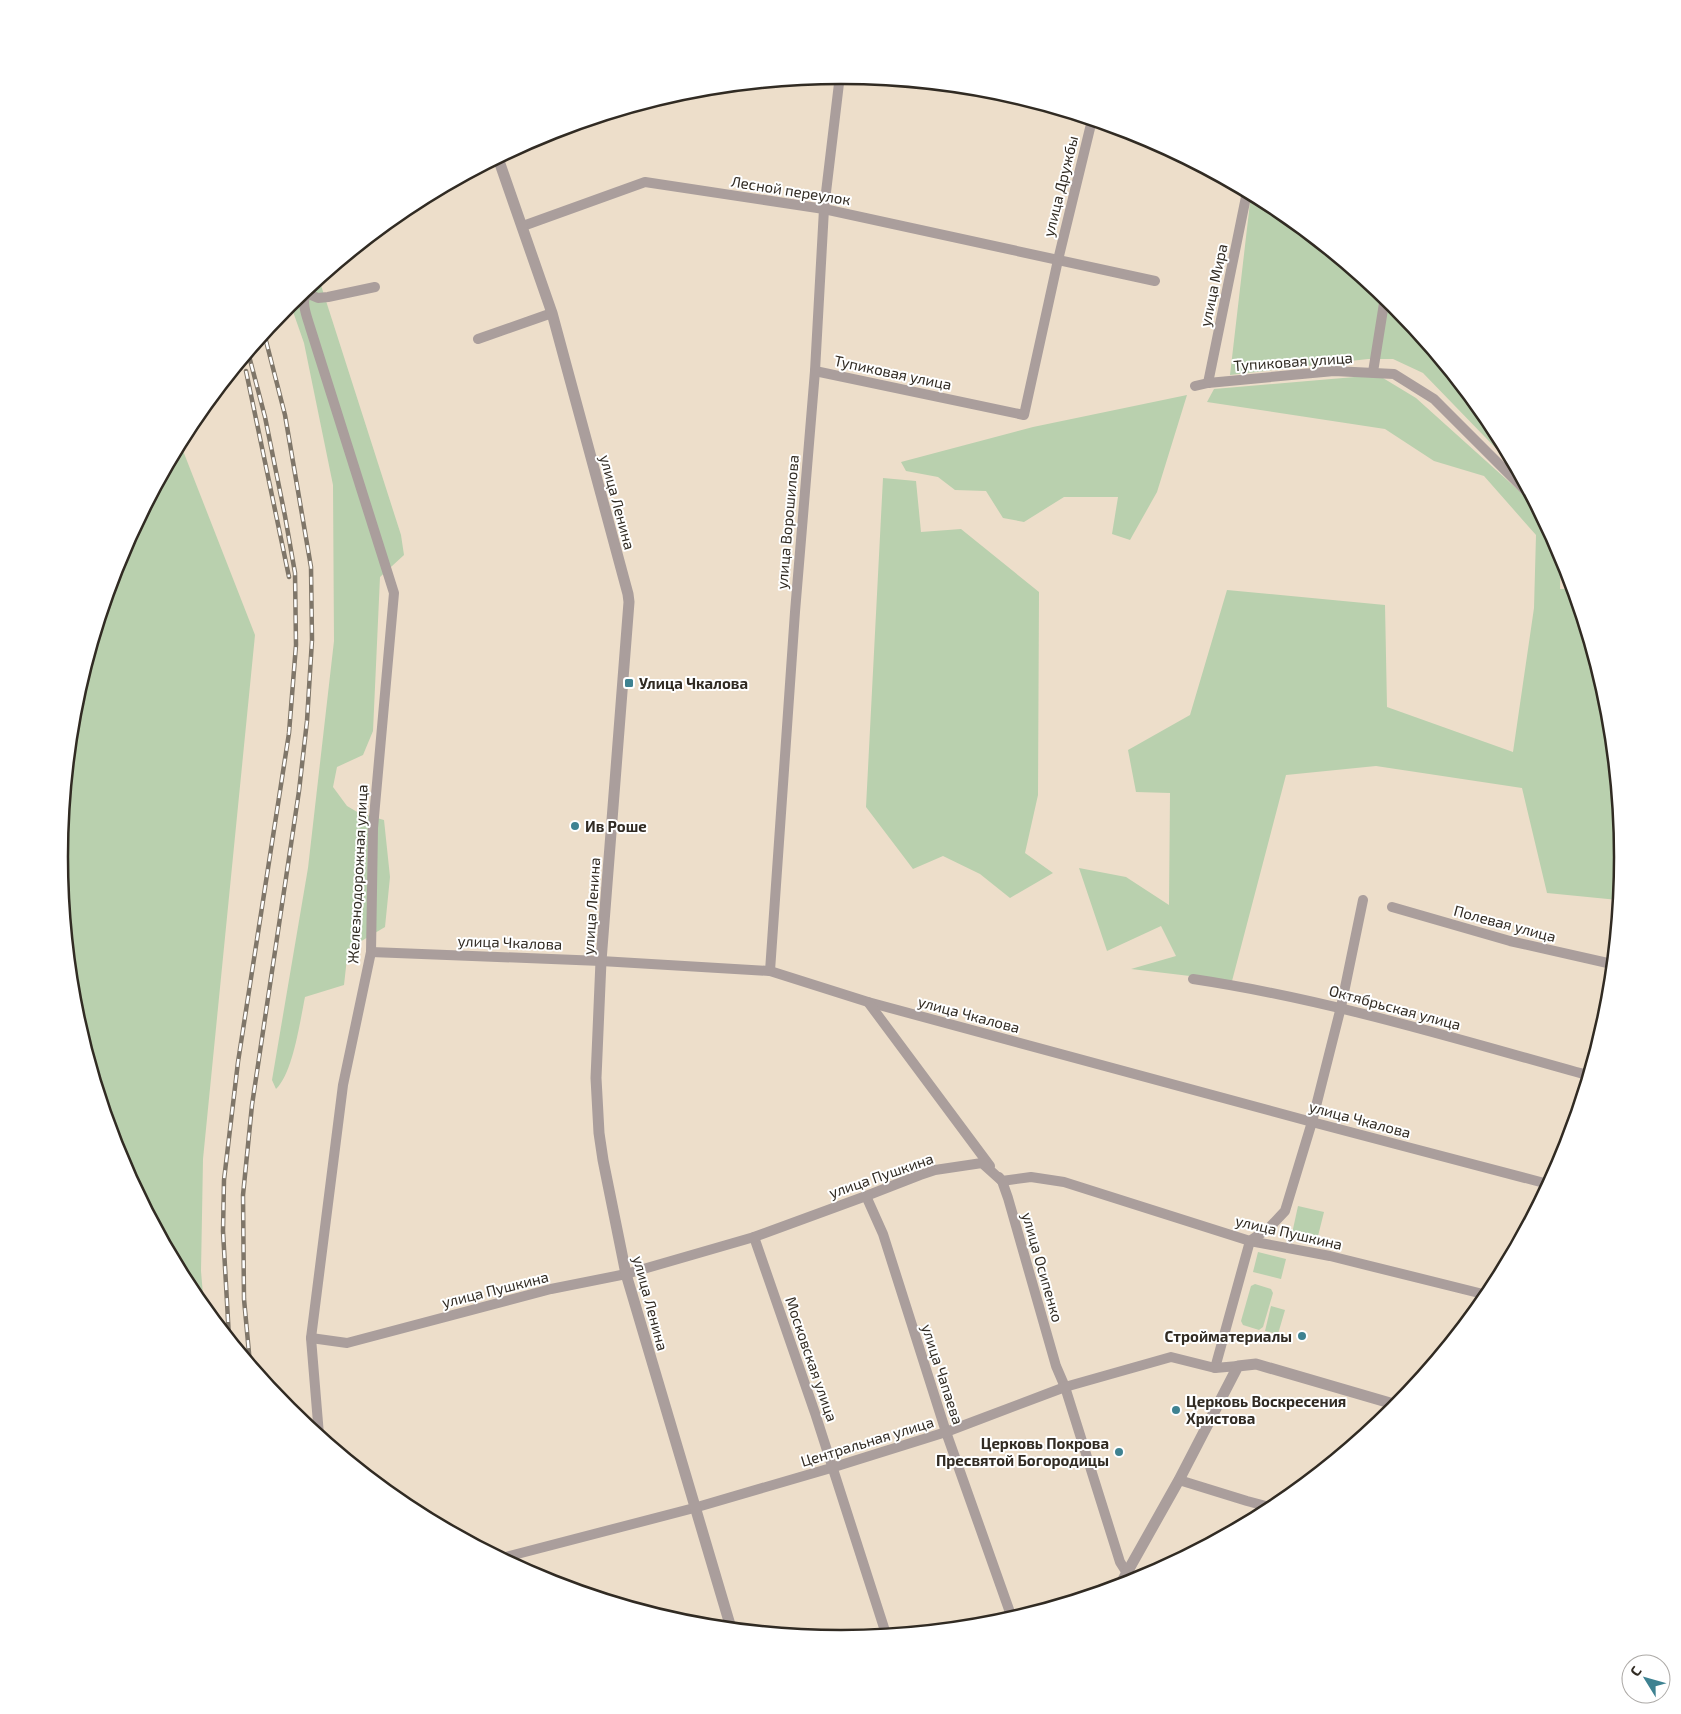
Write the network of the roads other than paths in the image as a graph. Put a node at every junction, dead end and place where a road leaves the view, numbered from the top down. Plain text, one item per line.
1 (839, 84) edge
2 (1091, 126) edge
3 (500, 164) edge
4 (1246, 199) edge
5 (824, 209) junction
6 (523, 226) junction
7 (1058, 260) junction
8 (1155, 281) dead end
9 (375, 287) dead end
10 (311, 295) edge
11 (304, 301) edge
12 (1383, 307) edge
13 (552, 314) junction
14 (478, 339) dead end
15 (814, 371) junction
16 (1373, 372) junction
17 (1208, 383) junction
18 (1195, 386) dead end
19 (1024, 415) joint
20 (1515, 480) edge
21 (1363, 900) dead end
22 (1392, 907) dead end
23 (371, 952) junction
24 (601, 961) junction
25 (1606, 963) edge
26 (770, 971) junction
27 (1193, 978) dead end
28 (868, 1002) junction
29 (1341, 1007) junction
30 (1582, 1073) edge
31 (1312, 1122) junction
32 (1002, 1181) junction
33 (1542, 1182) edge
34 (866, 1196) junction
35 (754, 1236) junction
36 (1250, 1241) junction
37 (626, 1274) junction
38 (1478, 1293) edge
39 (311, 1338) junction
40 (1238, 1366) junction
41 (1215, 1368) junction
42 (1065, 1387) junction
43 (1388, 1403) edge
44 (318, 1426) edge
45 (946, 1432) junction
46 (832, 1468) junction
47 (1179, 1480) junction
48 (1262, 1505) edge
49 (694, 1508) junction
50 (511, 1556) edge
51 (1127, 1573) joint
52 (1009, 1611) edge
53 (728, 1621) edge
54 (884, 1628) edge

1 - 5 street, улица Ворошилова
2 - 7 street, улица Дружбы
3 - 6 street, улица Ленина
4 - 17 street, улица Мира
5 - 6 street, Лесной переулок
5 - 7 street, Лесной переулок
5 - 15 street, улица Ворошилова
6 - 13 street, улица Ленина
7 - 8 street, Лесной переулок
7 - 19 street, улица Дружбы
9 - 10 street
11 - 23 street, Железнодорожная улица
12 - 16 street
13 - 14 street
13 - 24 street, улица Ленина
15 - 19 street, Тупиковая улица
15 - 26 street, улица Ворошилова
16 - 17 street, Тупиковая улица
16 - 20 street, Тупиковая улица
17 - 18 street, Тупиковая улица
21 - 29 street
22 - 25 street, Полевая улица
23 - 24 street, улица Чкалова
23 - 39 street, Железнодорожная улица
24 - 26 street, улица Чкалова
24 - 37 street, улица Ленина
26 - 28 street, улица Чкалова
27 - 29 street, Октябрьская улица
28 - 31 street, улица Чкалова
28 - 32 street, улица Осипенко
29 - 30 street, Октябрьская улица
29 - 31 street
31 - 33 street, улица Чкалова
31 - 36 street
32 - 34 street, улица Пушкина
32 - 36 street, улица Пушкина
32 - 42 street, улица Осипенко
34 - 35 street, улица Пушкина
34 - 45 street, улица Чапаева
35 - 37 street, улица Пушкина
35 - 46 street, Московская улица
36 - 38 street, улица Пушкина
36 - 41 street
37 - 39 street, улица Пушкина
37 - 49 street, улица Ленина
39 - 44 street, Железнодорожная улица
40 - 41 street, Центральная улица
40 - 43 street, Центральная улица
40 - 47 street
41 - 42 street, Центральная улица
42 - 45 street, Центральная улица
42 - 51 street, улица Осипенко
45 - 46 street, Центральная улица
45 - 52 street, улица Чапаева
46 - 49 street, Центральная улица
46 - 54 street, Московская улица
47 - 48 street
47 - 51 street
49 - 50 street, Центральная улица
49 - 53 street, улица Ленина

